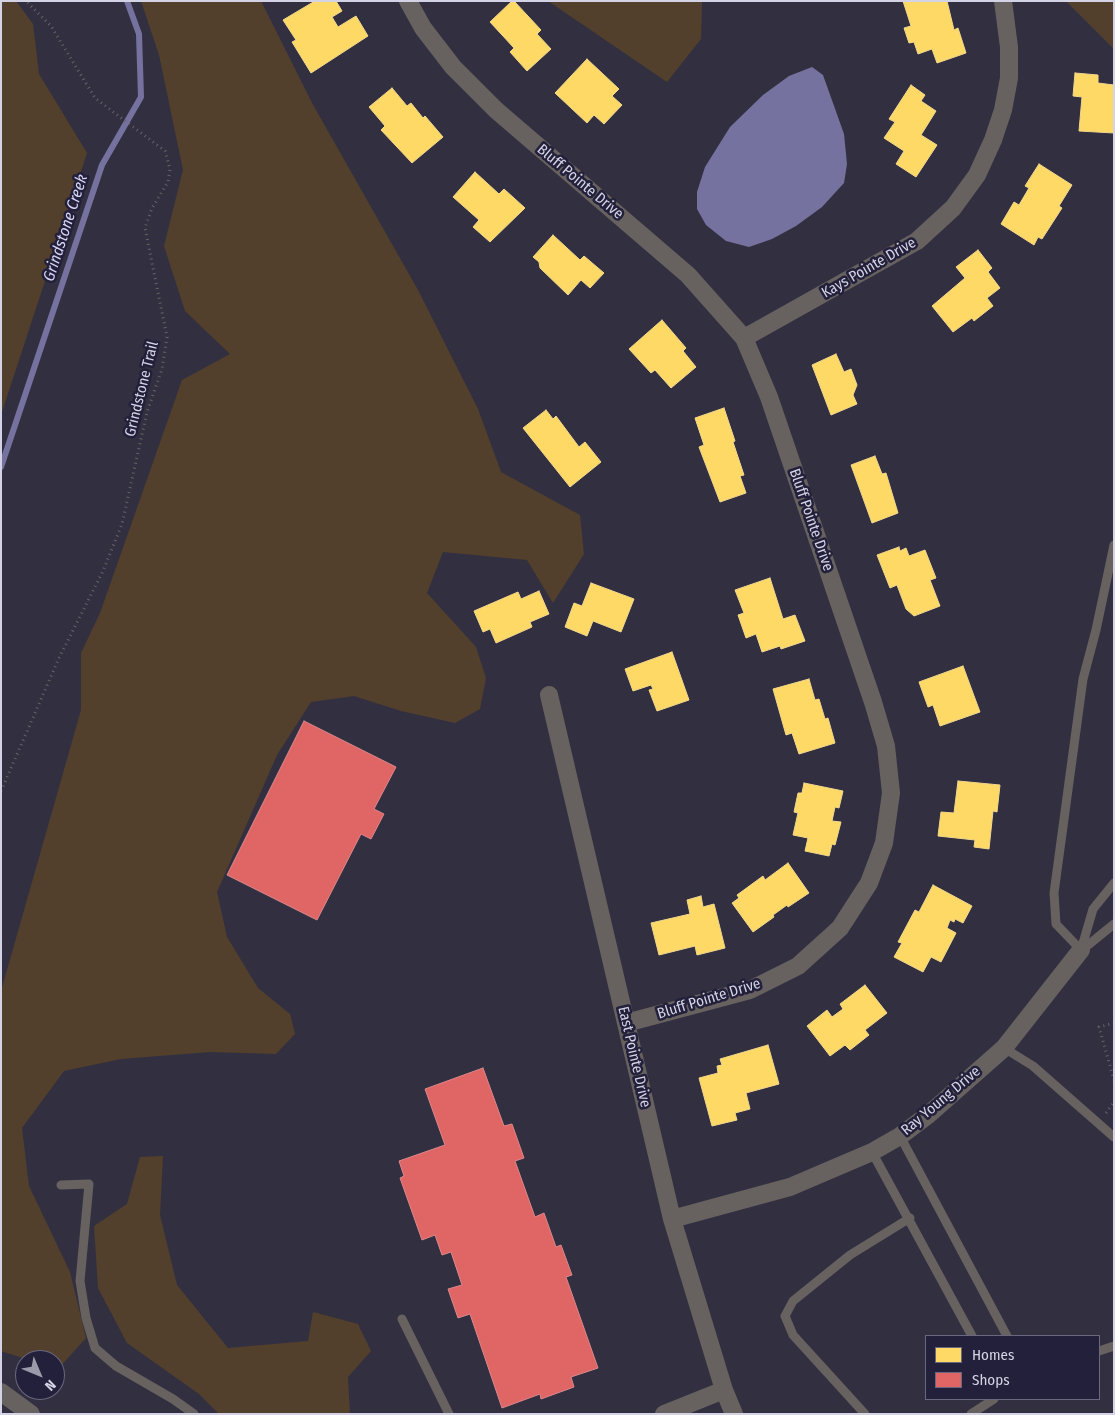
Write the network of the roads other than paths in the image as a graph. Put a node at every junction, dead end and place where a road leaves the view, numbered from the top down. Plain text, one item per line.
1 (408, 1) edge
2 (1003, 1) edge
3 (744, 338) junction
4 (1114, 545) edge
5 (549, 695) dead end
6 (1114, 883) edge
7 (1114, 924) edge
8 (1081, 950) junction
9 (626, 1023) junction
10 (1004, 1048) junction
11 (900, 1136) junction
12 (1114, 1137) edge
13 (872, 1152) junction
14 (61, 1185) dead end
15 (910, 1218) junction
16 (672, 1219) junction
17 (402, 1319) dead end
18 (971, 1335) edge
19 (1006, 1335) edge
20 (1114, 1346) edge
21 (1100, 1351) edge
22 (724, 1390) junction
23 (1, 1392) edge
24 (992, 1400) edge
25 (31, 1414) edge
26 (194, 1414) edge
27 (449, 1414) edge
28 (664, 1414) edge
29 (734, 1414) edge
30 (865, 1414) edge
31 (971, 1414) edge

1 - 3 street, Bluff Pointe Drive
2 - 3 street, Kays Pointe Drive
3 - 9 street, Bluff Pointe Drive
4 - 8 lane
5 - 9 street, East Pointe Drive
6 - 8 lane
7 - 8 lane
8 - 10 street, Ray Young Drive
9 - 16 street, East Pointe Drive
10 - 11 street, Ray Young Drive
10 - 12 lane
11 - 13 street, Ray Young Drive
11 - 19 lane
13 - 15 lane
13 - 16 street, Ray Young Drive
14 - 26 lane
15 - 18 lane
15 - 30 lane
16 - 22 street, East Pointe Drive
17 - 27 lane
20 - 21 lane
22 - 28 street
22 - 29 street, East Pointe Drive
23 - 25 street
24 - 31 lane

